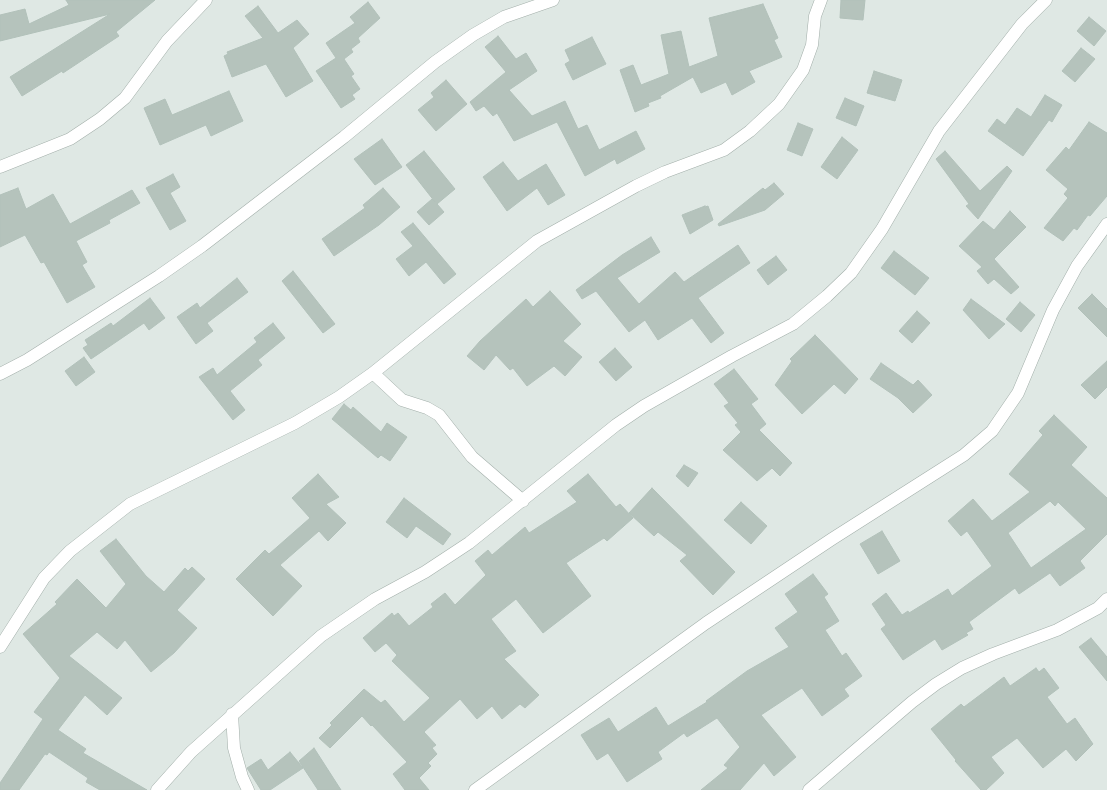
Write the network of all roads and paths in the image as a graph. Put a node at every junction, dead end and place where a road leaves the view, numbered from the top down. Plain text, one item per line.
1 (206, 0) edge
2 (553, 0) edge
3 (821, 0) edge
4 (1046, 0) edge
5 (0, 167) edge
6 (1107, 224) edge
7 (373, 373) junction
8 (0, 374) edge
9 (523, 501) junction
10 (1107, 599) edge
11 (0, 647) edge
12 (232, 714) junction
13 (157, 790) edge
14 (248, 790) edge
15 (475, 790) edge
16 (809, 790) edge

1 - 5 street
2 - 8 street
3 - 7 street
4 - 9 street
6 - 15 street
7 - 9 street
7 - 11 street
9 - 12 street
10 - 16 street
12 - 13 street
12 - 14 street

